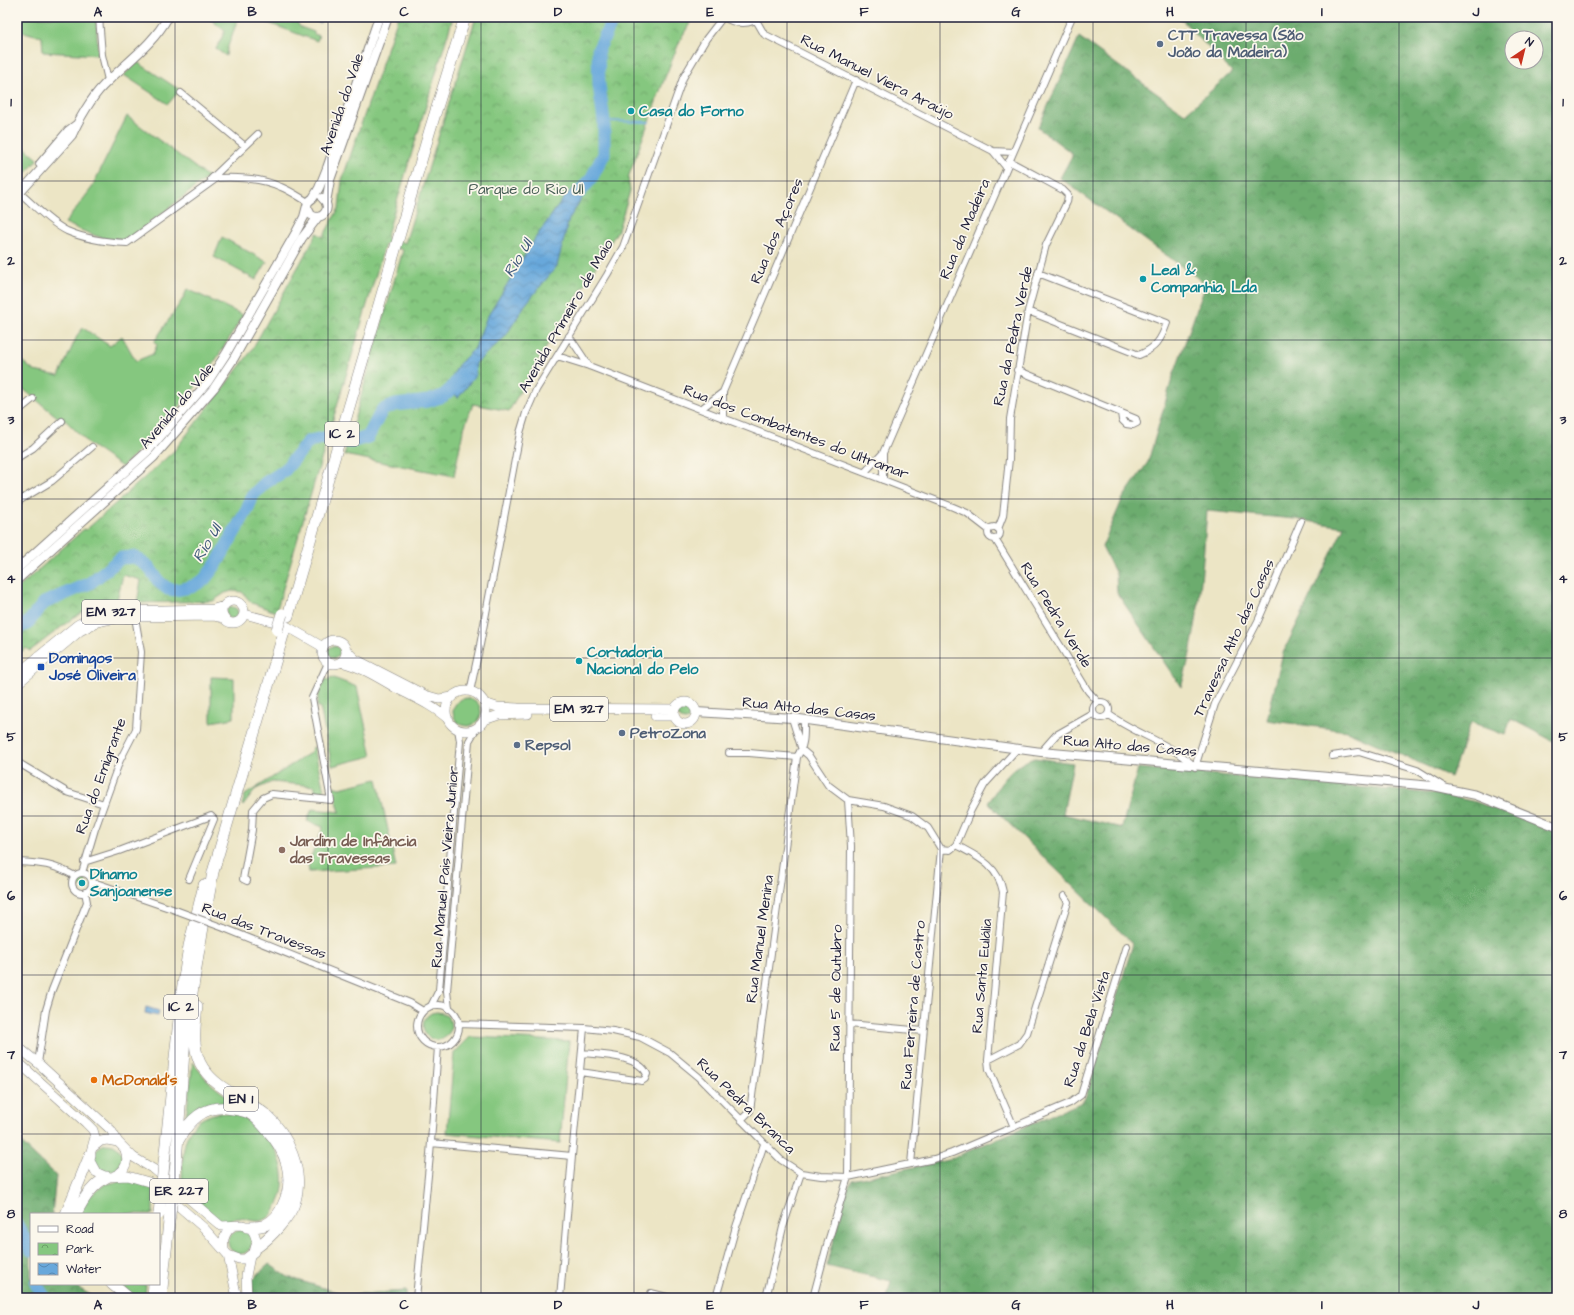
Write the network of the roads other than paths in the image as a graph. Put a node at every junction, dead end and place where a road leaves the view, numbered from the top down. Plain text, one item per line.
1 (99, 17) edge
2 (168, 17) edge
3 (379, 17) edge
4 (388, 17) edge
5 (460, 17) edge
6 (465, 17) edge
7 (723, 17) edge
8 (1072, 17) edge
9 (758, 19) edge
10 (108, 80) junction
11 (856, 80) junction
12 (180, 93) dead end
13 (258, 134) dead end
14 (245, 146) junction
15 (993, 151) junction
16 (1013, 152) junction
17 (1008, 164) junction
18 (208, 184) junction
19 (18, 194) edge
20 (310, 202) junction
21 (326, 202) junction
22 (318, 217) junction
23 (1038, 273) junction
24 (1028, 310) junction
25 (569, 336) junction
26 (557, 356) junction
27 (589, 366) junction
28 (1017, 370) junction
29 (722, 392) junction
30 (33, 399) dead end
31 (701, 409) junction
32 (17, 412) edge
33 (1121, 413) dead end
34 (723, 418) junction
35 (62, 421) dead end
36 (92, 447) dead end
37 (882, 453) junction
38 (17, 458) edge
39 (865, 472) junction
40 (883, 480) junction
41 (17, 502) edge
42 (1301, 521) dead end
43 (998, 529) junction
44 (989, 530) junction
45 (995, 539) junction
46 (17, 569) edge
47 (17, 580) edge
48 (224, 606) junction
49 (244, 614) junction
50 (285, 615) junction
51 (135, 617) junction
52 (224, 618) junction
53 (280, 631) junction
54 (323, 647) junction
55 (346, 650) junction
56 (341, 662) junction
57 (328, 663) junction
58 (17, 674) edge
59 (17, 684) edge
60 (470, 692) junction
61 (453, 697) junction
62 (1098, 702) junction
63 (484, 703) junction
64 (696, 712) junction
65 (674, 713) junction
66 (1093, 714) junction
67 (1108, 714) junction
68 (792, 718) junction
69 (449, 720) junction
70 (484, 720) junction
71 (804, 720) junction
72 (458, 729) junction
73 (476, 729) junction
74 (1017, 749) junction
75 (802, 750) junction
76 (1041, 752) junction
77 (729, 753) dead end
78 (1332, 756) dead end
79 (797, 757) junction
80 (17, 762) edge
81 (1195, 767) junction
82 (1447, 788) junction
83 (848, 800) junction
84 (104, 804) junction
85 (1557, 827) edge
86 (956, 845) junction
87 (941, 849) junction
88 (17, 862) edge
89 (84, 862) junction
90 (82, 873) junction
91 (75, 876) junction
92 (189, 879) dead end
93 (247, 881) dead end
94 (92, 883) junction
95 (85, 892) junction
96 (1064, 896) dead end
97 (202, 934) junction
98 (1127, 946) dead end
99 (432, 1006) junction
100 (449, 1009) junction
101 (423, 1011) junction
102 (458, 1024) junction
103 (848, 1024) junction
104 (584, 1028) junction
105 (923, 1032) junction
106 (17, 1046) edge
107 (438, 1047) junction
108 (582, 1053) junction
109 (988, 1060) junction
110 (17, 1061) edge
111 (38, 1063) junction
112 (580, 1072) junction
113 (741, 1120) junction
114 (1014, 1127) junction
115 (118, 1142) junction
116 (178, 1142) junction
117 (431, 1143) junction
118 (764, 1144) junction
119 (125, 1150) junction
120 (91, 1152) junction
121 (572, 1156) junction
122 (911, 1164) junction
123 (801, 1173) junction
124 (110, 1177) junction
125 (848, 1177) junction
126 (66, 1213) edge
127 (76, 1213) edge
128 (159, 1213) edge
129 (233, 1226) junction
130 (247, 1227) junction
131 (257, 1247) junction
132 (226, 1252) junction
133 (250, 1256) junction
134 (113, 1285) edge
135 (154, 1285) edge
136 (651, 1293) dead end
137 (129, 1298) edge
138 (153, 1298) edge
139 (161, 1298) edge
140 (237, 1298) edge
141 (247, 1298) edge
142 (416, 1298) edge
143 (560, 1298) edge
144 (671, 1298) edge
145 (716, 1298) edge
146 (766, 1298) edge
147 (813, 1298) edge

1 - 10 street
2 - 10 main road
3 - 20 main road, Avenida do Vale
4 - 21 main road, Avenida do Vale
5 - 50 highway, IC 2
6 - 50 highway, IC 2
7 - 9 street, Rua Manuel Viera Araújo
7 - 25 street, Avenida Primeiro de Maio
8 - 16 street, Rua da Madeira
9 - 11 street, Rua Manuel Viera Araújo
10 - 19 main road
11 - 15 street, Rua Manuel Viera Araújo
11 - 29 street, Rua dos Açores
12 - 14 street
13 - 14 street
14 - 18 street
15 - 16 street, Rua Manuel Viera Araújo
15 - 17 street, Rua Manuel Viera Araújo
16 - 17 street, Rua da Madeira
17 - 23 street, Rua da Pedra Verde
17 - 37 street, Rua da Madeira
18 - 19 street
18 - 20 street
20 - 21 main road
20 - 22 main road
20 - 46 main road, Avenida do Vale
21 - 22 main road, Avenida do Vale
22 - 47 main road, Avenida do Vale
23 - 24 street, Rua da Pedra Verde
23 - 24 street
24 - 28 street, Rua da Pedra Verde
25 - 26 street, Avenida Primeiro de Maio
25 - 27 street
26 - 27 street, Rua dos Combatentes do Ultramar
26 - 60 street, Avenida Primeiro de Maio
27 - 31 street, Rua dos Combatentes do Ultramar
28 - 33 street
28 - 43 street, Rua da Pedra Verde
29 - 31 street, Rua dos Açores
29 - 34 street, Rua dos Açores
30 - 32 street
31 - 34 street, Rua dos Combatentes do Ultramar
34 - 39 street, Rua dos Combatentes do Ultramar
35 - 38 street
36 - 41 street
37 - 39 street, Rua da Madeira
37 - 40 street, Rua da Madeira
39 - 40 street, Rua dos Combatentes do Ultramar
40 - 44 street, Rua dos Combatentes do Ultramar
42 - 81 street, Travessa Alto das Casas
43 - 44 street
43 - 45 street
44 - 45 street
45 - 62 street, Rua Pedra Verde
48 - 49 main road, EM 327
48 - 52 main road
48 - 58 main road, EM 327
49 - 52 main road, EM 327
49 - 54 main road, EM 327
50 - 53 highway, IC 2
51 - 52 main road, EM 327
51 - 59 main road, EM 327
51 - 84 street, Rua do Emigrante
53 - 97 highway, IC 2
53 - 128 highway, IC 2, bridge
54 - 55 main road
54 - 57 main road
55 - 56 main road
55 - 61 main road
56 - 57 main road
56 - 69 main road
57 - 93 street
60 - 61 main road
60 - 63 main road, EM 327
61 - 69 main road
62 - 66 street
62 - 67 street
63 - 65 main road, EM 327
63 - 70 main road
64 - 65 main road, EM 327
64 - 65 main road, EM 327
64 - 68 main road, Rua Alto das Casas / EM 327
65 - 70 main road, EM 327
66 - 67 street
66 - 76 street
67 - 81 street
68 - 71 main road, Rua Alto das Casas / EM 327
68 - 75 street
69 - 72 main road
70 - 73 main road
71 - 74 main road, Rua Alto das Casas / EM 327
71 - 75 street
72 - 73 main road
72 - 99 street, Rua Manuel Pais Vieira Junior
73 - 100 street, Rua Manuel Pais Vieira Junior
74 - 76 main road, Rua Alto das Casas / EM 327
74 - 86 street
75 - 79 street
75 - 83 street
76 - 81 main road, Rua Alto das Casas / EM 327
77 - 79 street
78 - 82 street
79 - 113 street, Rua Manuel Menina
80 - 84 street
81 - 82 main road, Rua Alto das Casas / EM 327
82 - 85 main road, Rua Alto das Casas / EM 327
83 - 87 street
83 - 103 street, Rua 5 de Outubro
84 - 89 street, Rua do Emigrante
86 - 87 street
86 - 109 street, Rua Santa Eulália
87 - 105 street, Rua Ferreira de Castro
88 - 91 street
89 - 90 street, Rua do Emigrante
89 - 92 street
90 - 91 street
90 - 94 street
91 - 95 street
94 - 95 street
94 - 101 street, Rua das Travessas, bridge
95 - 111 street
96 - 109 street
97 - 116 highway, IC 2
97 - 131 highway, EN 1
98 - 114 street, Rua da Bela Vista
99 - 100 street
99 - 101 street
100 - 102 street
101 - 107 street
102 - 104 street
102 - 107 street
103 - 105 street
103 - 125 street, Rua 5 de Outubro
104 - 108 street
104 - 113 street, Rua Pedra Branca
105 - 122 street, Rua Ferreira de Castro
106 - 111 main road
107 - 117 street
108 - 112 street
108 - 112 street
109 - 114 street, Rua Santa Eulália
110 - 120 main road
111 - 115 main road
112 - 121 street
113 - 118 street, Rua Pedra Branca
114 - 122 street, Rua Pedra Branca
115 - 119 main road, ER 227
115 - 120 main road
116 - 130 highway, EN 1
116 - 139 highway, IC 2, bridge
117 - 121 street
117 - 142 street
118 - 123 street, Rua Pedra Branca
118 - 145 street
119 - 124 main road
119 - 129 main road, ER 227
120 - 124 main road
120 - 126 highway
121 - 143 street
122 - 125 street, Rua Pedra Branca
123 - 125 street, Rua Pedra Branca
123 - 146 street
124 - 127 highway
124 - 132 main road, ER 227
125 - 147 street, Rua 5 de Outubro
129 - 130 main road, ER 227
129 - 132 main road
130 - 131 main road
131 - 133 main road
132 - 133 main road
132 - 140 main road
133 - 141 main road
134 - 137 highway
135 - 138 highway
136 - 144 street

